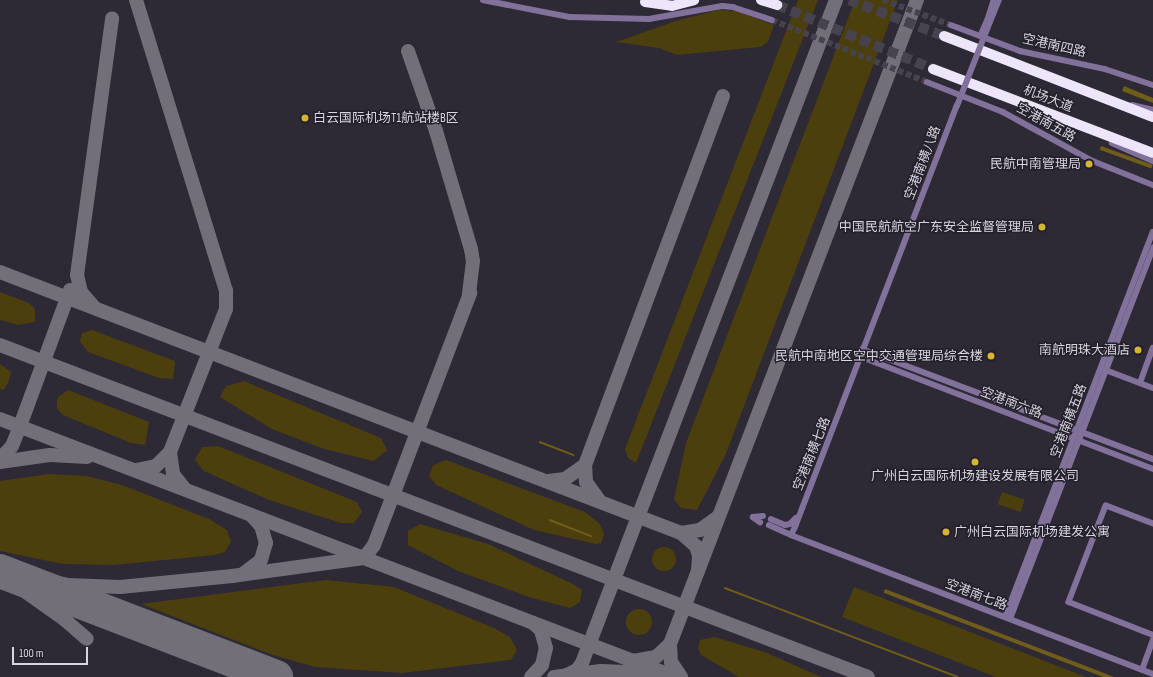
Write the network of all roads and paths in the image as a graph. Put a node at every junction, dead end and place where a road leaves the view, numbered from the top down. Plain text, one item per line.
1 (483, 0) edge
2 (682, 0) edge
3 (687, 0) edge
4 (694, 0) edge
5 (761, 0) edge
6 (994, 0) edge
7 (999, 0) edge
8 (642, 1) edge
9 (777, 5) tunnel mouth
10 (696, 10) junction
11 (676, 15) junction
12 (772, 20) tunnel mouth
13 (988, 21) junction
14 (951, 25) tunnel mouth
15 (944, 36) tunnel mouth
16 (934, 69) tunnel mouth
17 (927, 82) tunnel mouth
18 (1153, 85) edge
19 (1115, 102) junction
20 (1153, 110) edge
21 (1153, 116) edge
22 (1084, 127) junction
23 (1153, 153) edge
24 (1153, 161) edge
25 (1153, 185) edge
26 (1153, 232) edge
27 (1153, 248) edge
28 (1153, 348) edge
29 (863, 349) junction
30 (860, 357) junction
31 (1103, 369) junction
32 (1140, 383) junction
33 (1153, 388) edge
34 (1079, 431) junction
35 (1076, 439) junction
36 (1153, 460) edge
37 (1153, 469) edge
38 (762, 516) dead end
39 (771, 519) dead end
40 (760, 522) dead end
41 (1153, 524) edge
42 (769, 525) dead end
43 (791, 535) junction
44 (1007, 618) junction
45 (1153, 635) edge
46 (1153, 640) edge
47 (1142, 670) junction
48 (1153, 674) edge

1 - 11 street
2 - 11 street
3 - 10 street
4 - 8 highway, bridge
5 - 9 highway
6 - 13 street, 空港南横八路
7 - 13 street, 空港南横八路
10 - 11 street
10 - 12 street
13 - 29 street, 空港南横八路, bridge
14 - 18 street, 空港南四路
15 - 19 highway, 机场大道
16 - 22 highway, 机场大道
17 - 25 street, 空港南五路
19 - 20 street
19 - 21 highway, 机场大道
22 - 23 highway, 机场大道
22 - 24 street
26 - 31 street, 空港南横五路
27 - 31 street, 空港南横五路
28 - 32 street
29 - 30 street, 空港南横八路
29 - 34 street, 空港南六路
30 - 35 street, 空港南六路
30 - 39 street, 空港南横七路
30 - 43 street, 空港南横七路
31 - 32 street
31 - 34 street, 空港南横五路
32 - 33 street
34 - 35 street, 空港南横五路
34 - 36 street, 空港南六路
35 - 37 street, 空港南六路
35 - 44 street, 空港南横五路
38 - 40 street
41 - 45 street
42 - 43 street
43 - 44 street, 空港南七路
44 - 47 street, 空港南七路
46 - 47 street
47 - 48 street, 空港南七路

